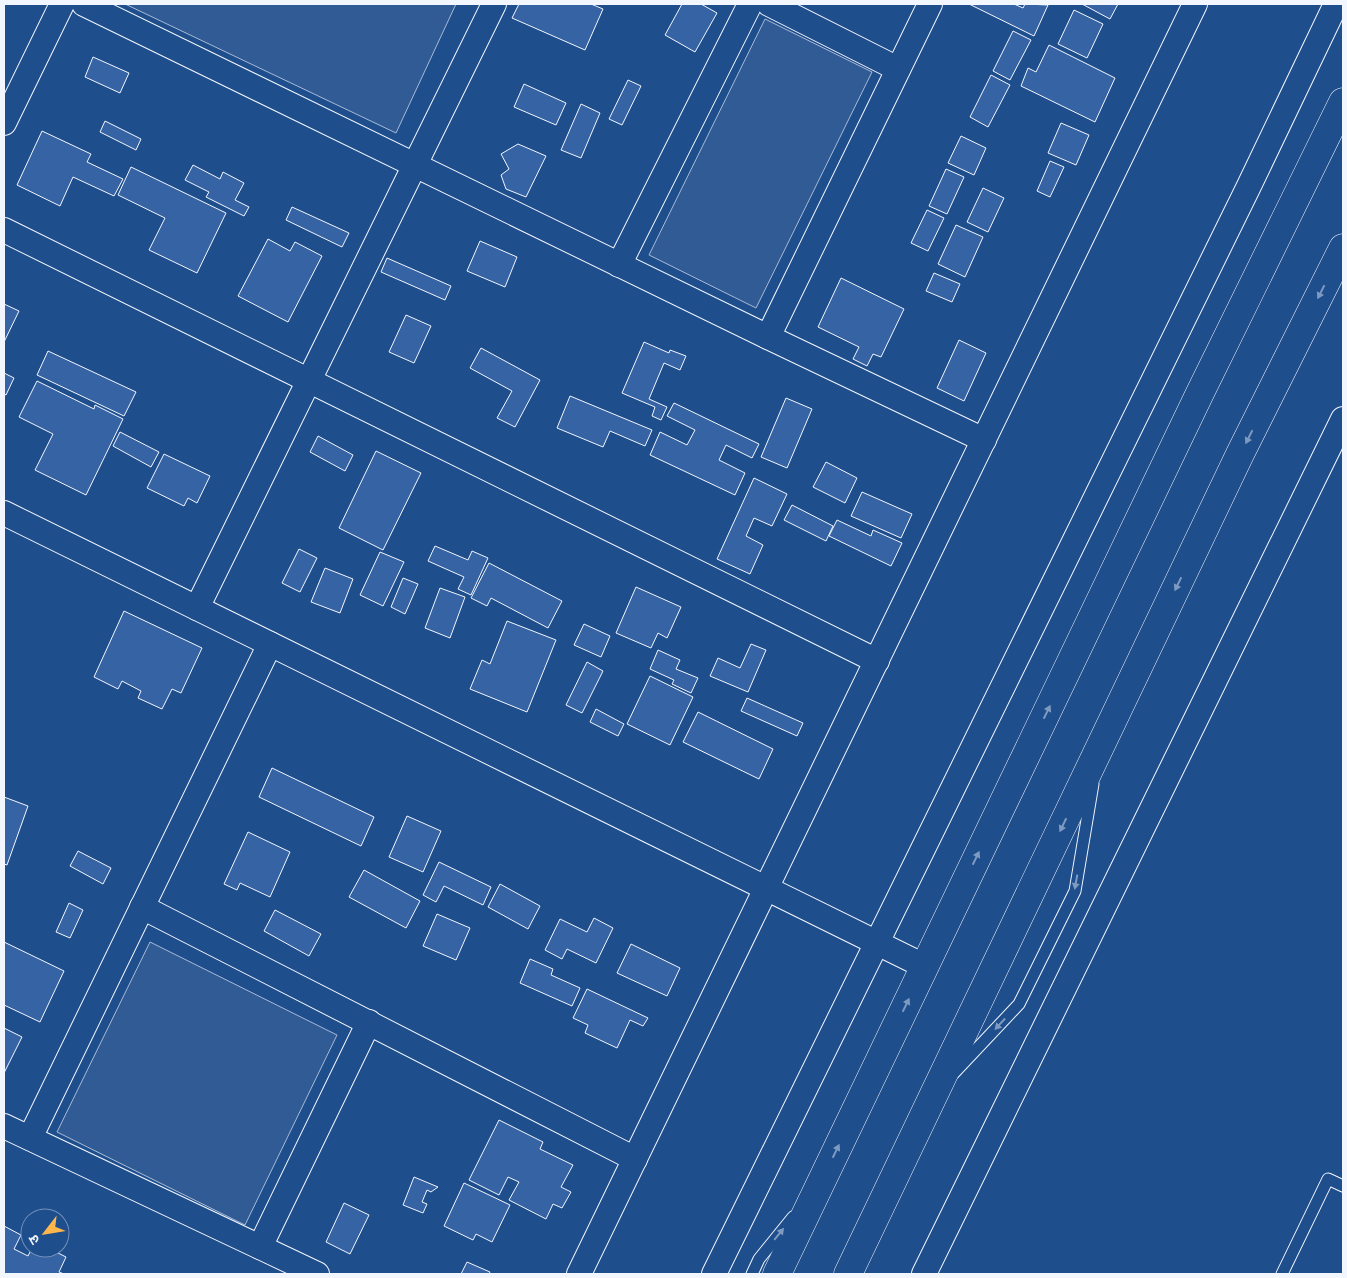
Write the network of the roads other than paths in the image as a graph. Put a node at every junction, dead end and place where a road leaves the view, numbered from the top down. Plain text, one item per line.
1 (62, 4) edge
2 (84, 4) edge
3 (494, 4) edge
4 (750, 4) edge
5 (769, 4) edge
6 (930, 4) edge
7 (1195, 4) edge
8 (1336, 12) edge
9 (898, 69) junction
10 (1343, 102) edge
11 (4, 123) edge
12 (414, 165) junction
13 (4, 230) edge
14 (1343, 248) edge
15 (619, 265) junction
16 (768, 337) junction
17 (308, 380) junction
18 (1343, 419) edge
19 (984, 440) junction
20 (6, 519) edge
21 (197, 608) junction
22 (270, 644) junction
23 (877, 661) junction
24 (1100, 748) junction
25 (766, 889) junction
26 (142, 906) junction
27 (876, 942) junction
28 (924, 966) junction
29 (369, 1022) junction
30 (934, 1095) junction
31 (4, 1126) edge
32 (30, 1138) junction
33 (635, 1159) junction
34 (821, 1182) junction
35 (1343, 1186) edge
36 (260, 1247) junction
37 (317, 1274) edge
38 (579, 1274) edge
39 (714, 1274) edge
40 (752, 1274) edge
41 (777, 1274) edge
42 (848, 1274) edge
43 (924, 1274) edge
44 (1282, 1274) edge

1 - 11 street
2 - 12 street
3 - 12 street
4 - 15 street
5 - 9 street
6 - 9 street
7 - 19 street
8 - 27 street
9 - 16 street
28 -> 10 street
12 - 15 street
12 - 17 street
13 - 17 street
14 -> 24 street
15 - 16 street
16 - 19 street
17 - 21 street
17 - 23 street
18 - 43 street
19 - 23 street
20 - 21 street
21 - 22 street
22 - 25 street
22 - 26 street
23 - 25 street
24 -> 30 street
24 -> 30 lane
25 - 27 street
25 - 33 street
26 - 29 street
26 - 32 street
27 - 28 street
27 - 39 street
34 -> 28 street
29 - 33 street
29 - 36 street
30 - 42 street
31 - 32 street
32 - 36 street
33 - 38 street
40 -> 34 lane
34 - 41 street
35 - 44 lane
36 - 37 street

